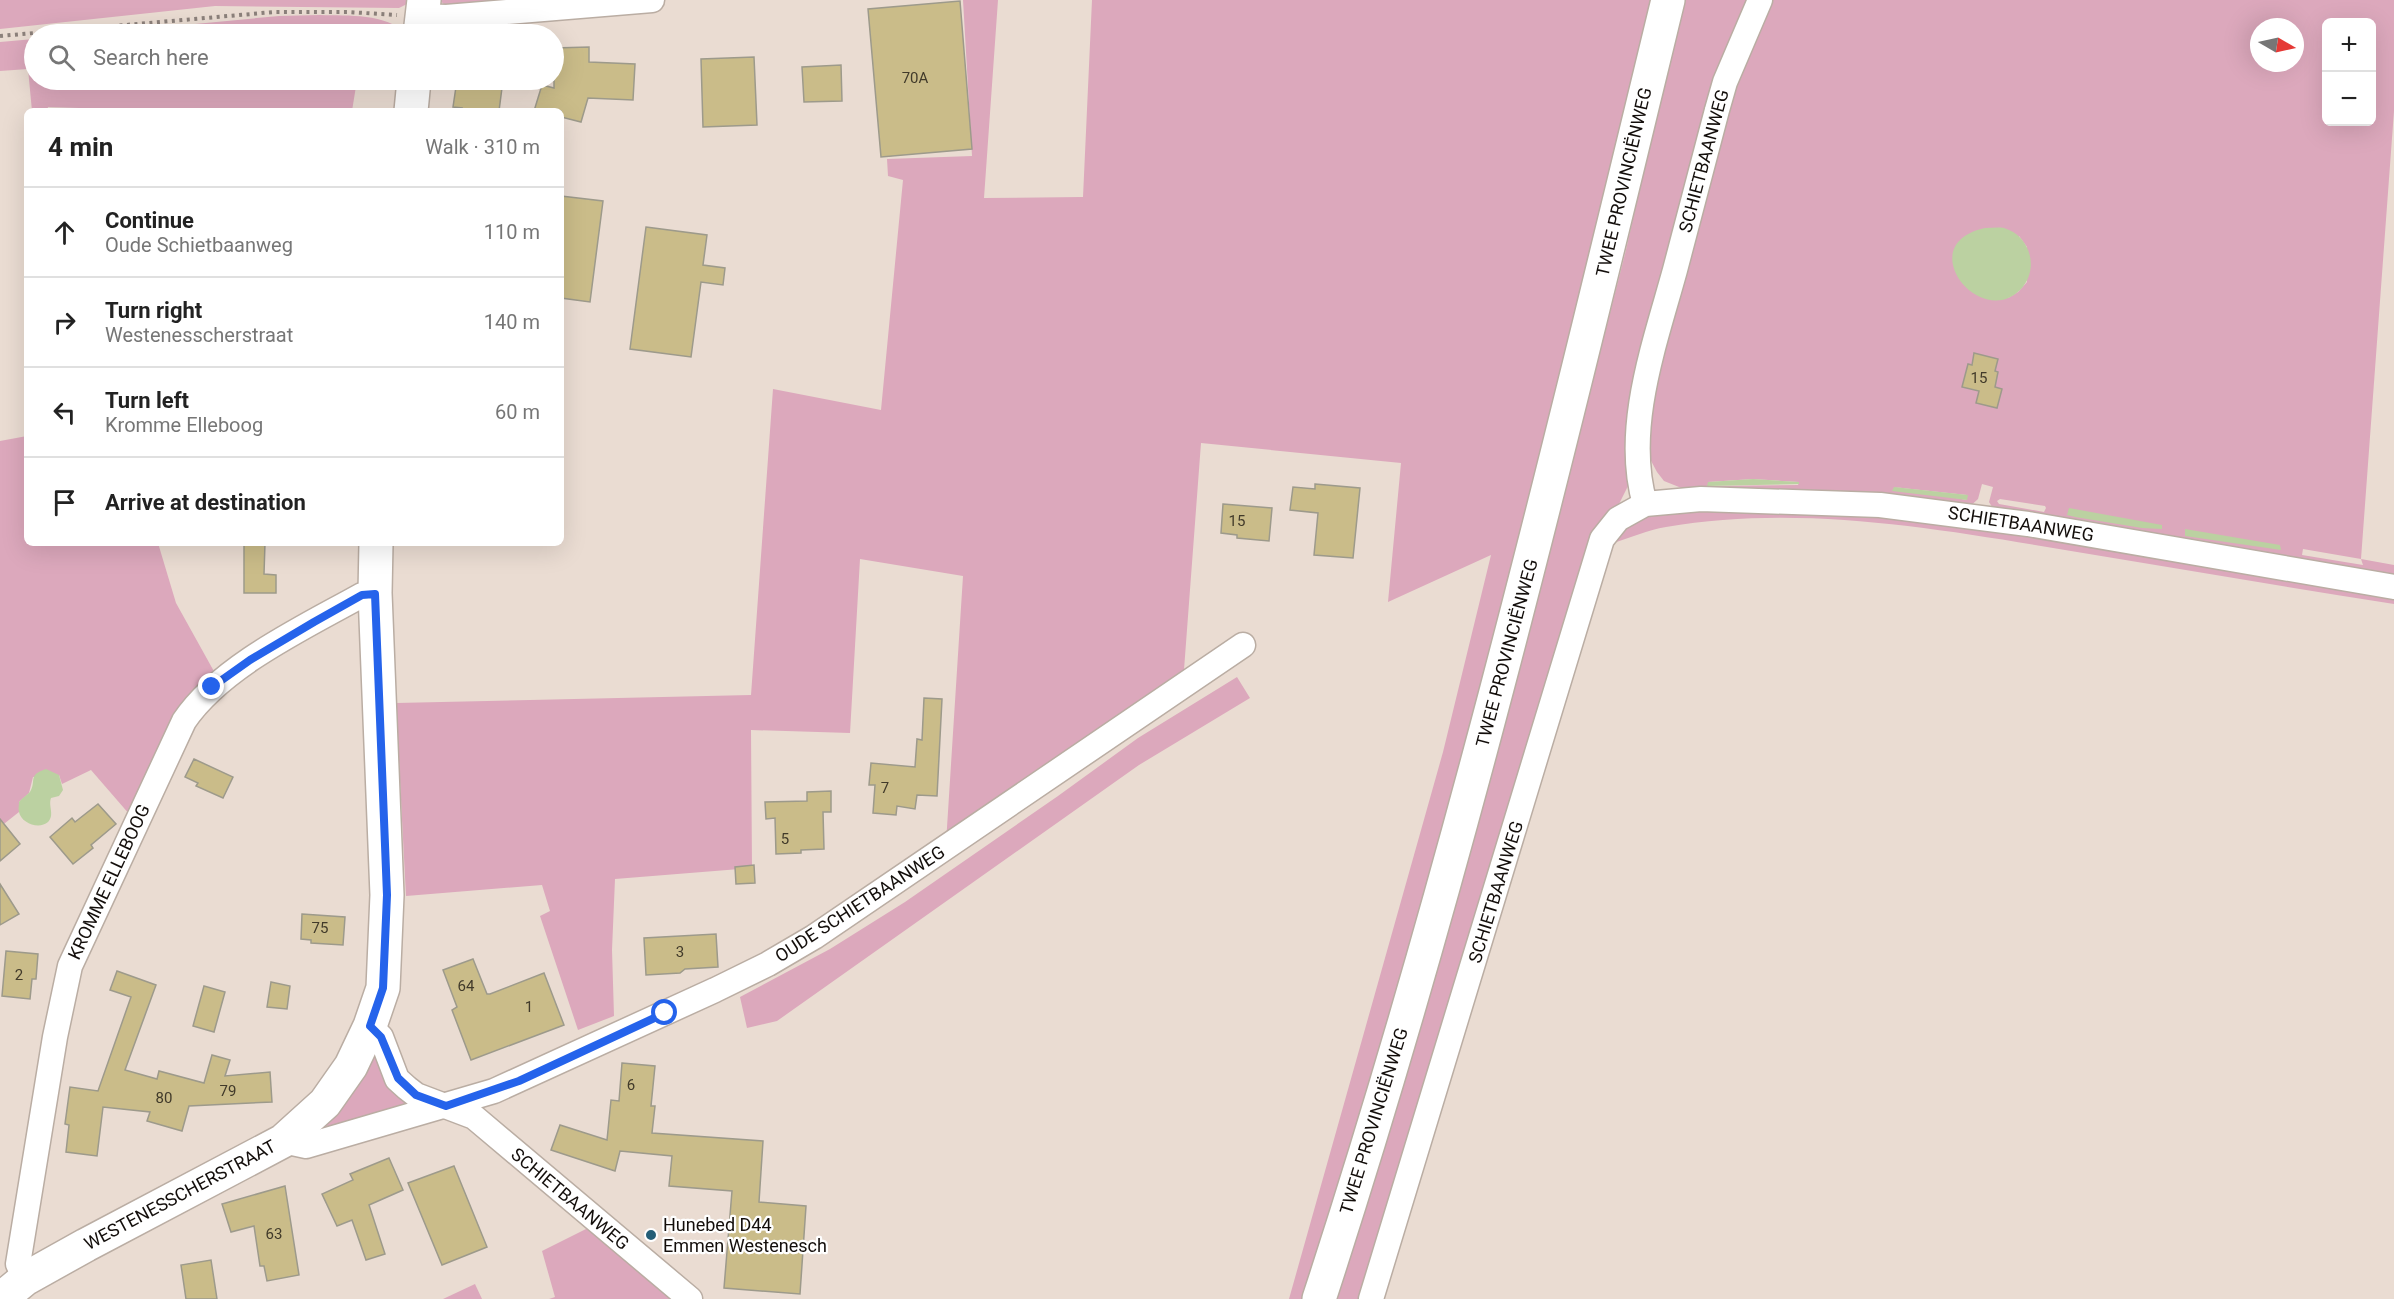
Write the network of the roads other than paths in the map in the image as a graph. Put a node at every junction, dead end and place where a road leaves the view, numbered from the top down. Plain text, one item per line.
1 (652, 0) edge
2 (1668, 0) edge
3 (1760, 0) edge
4 (422, 17) edge
5 (413, 90) edge
6 (411, 108) edge
7 (1645, 504) junction
8 (376, 546) edge
9 (2394, 587) edge
10 (375, 594) junction
11 (1243, 645) dead end
12 (370, 1026) junction
13 (446, 1106) junction
14 (283, 1141) junction
15 (13, 1289) edge
16 (690, 1299) edge
17 (1319, 1299) edge
18 (1371, 1299) edge

1 - 4 street
2 - 17 main road, TWEE PROVINCIËNWEG
3 - 7 street, SCHIETBAANWEG
5 - 6 main road
7 - 9 street, SCHIETBAANWEG
7 - 18 street, SCHIETBAANWEG
8 - 10 main road, WESTENESSCHERSTRAAT
10 - 12 main road, WESTENESSCHERSTRAAT
10 - 15 street, KROMME ELLEBOOG
11 - 13 street, OUDE SCHIETBAANWEG
12 - 13 street
12 - 14 main road, WESTENESSCHERSTRAAT
13 - 14 street, OUDE SCHIETBAANWEG
13 - 16 street, SCHIETBAANWEG
14 - 15 main road, WESTENESSCHERSTRAAT

